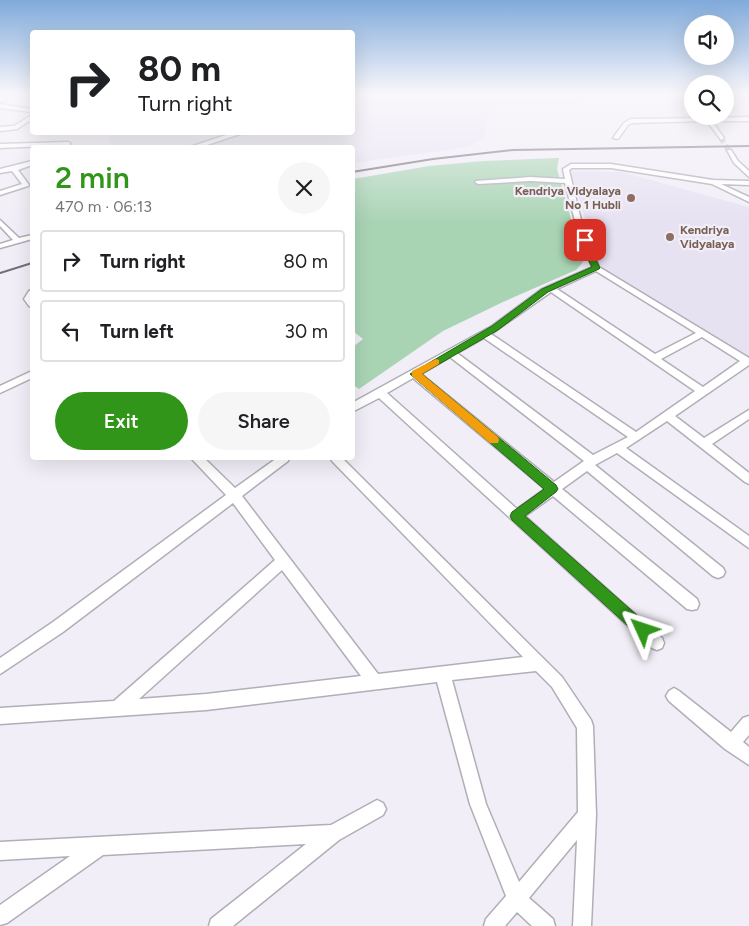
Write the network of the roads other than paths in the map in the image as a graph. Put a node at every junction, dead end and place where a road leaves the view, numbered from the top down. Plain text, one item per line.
1 (11, 137) edge
2 (226, 137) edge
3 (68, 143) edge
4 (200, 145) edge
5 (0, 146) edge
6 (11, 146) junction
7 (729, 151) tunnel mouth
8 (30, 164) edge
9 (14, 169) junction
10 (0, 171) edge
11 (749, 175) edge
12 (569, 181) junction
13 (478, 182) dead end
14 (712, 182) junction
15 (749, 183) edge
16 (26, 185) junction
17 (30, 189) edge
18 (0, 193) edge
19 (749, 200) edge
20 (0, 222) edge
21 (30, 238) edge
22 (18, 242) junction
23 (0, 246) edge
24 (596, 268) junction
25 (551, 288) junction
26 (485, 334) junction
27 (703, 334) junction
28 (451, 353) junction
29 (654, 358) junction
30 (748, 361) edge
31 (415, 374) junction
32 (30, 375) edge
33 (0, 390) edge
34 (702, 391) junction
35 (380, 393) junction
36 (355, 404) edge
37 (749, 414) edge
38 (667, 415) junction
39 (636, 437) junction
40 (703, 444) junction
41 (617, 447) junction
42 (199, 460) edge
43 (281, 460) edge
44 (338, 460) edge
45 (591, 464) junction
46 (749, 478) edge
47 (552, 489) junction
48 (234, 495) junction
49 (516, 516) junction
50 (749, 543) edge
51 (283, 561) junction
52 (718, 572) dead end
53 (692, 604) dead end
54 (657, 643) dead end
55 (538, 663) junction
56 (0, 667) edge
57 (443, 675) junction
58 (374, 683) junction
59 (674, 696) dead end
60 (117, 708) junction
61 (0, 716) edge
62 (749, 724) edge
63 (731, 743) junction
64 (749, 758) edge
65 (377, 809) dead end
66 (587, 814) junction
67 (333, 834) junction
68 (99, 847) junction
69 (0, 852) edge
70 (516, 900) junction
71 (0, 916) edge
72 (218, 926) edge
73 (493, 926) edge
74 (546, 926) edge
75 (582, 926) edge

1 - 6 street
2 - 4 street
3 - 6 street
5 - 6 street
7 - 11 street
8 - 9 street
9 - 10 street
9 - 16 street
12 - 13 street
12 - 14 street
12 - 24 street
14 - 15 street
14 - 19 street
16 - 17 street
16 - 18 street
20 - 22 street
21 - 22 street
22 - 23 street
24 - 25 street
24 - 27 street
25 - 26 street
25 - 29 street
26 - 28 street
26 - 39 street
27 - 29 street
27 - 30 street
28 - 31 street
28 - 45 street
29 - 34 street
30 - 34 street
31 - 35 street
31 - 47 street
32 - 33 street
34 - 38 street
35 - 36 street
35 - 49 street
37 - 40 street
38 - 39 street
38 - 40 street
39 - 41 street
40 - 46 street
41 - 45 street
41 - 50 street
42 - 48 street
43 - 48 street
44 - 55 street
45 - 47 street
45 - 52 street
47 - 49 street
47 - 53 street
48 - 51 street
48 - 56 street
49 - 54 street
51 - 58 street
51 - 60 street
55 - 57 street
55 - 66 street
57 - 58 street
57 - 70 street
58 - 60 street
59 - 63 street
60 - 61 street
62 - 63 street
63 - 64 street
65 - 67 street
66 - 70 street
66 - 75 street
67 - 68 street
67 - 72 street
68 - 69 street
68 - 71 street
70 - 73 street
70 - 74 street

